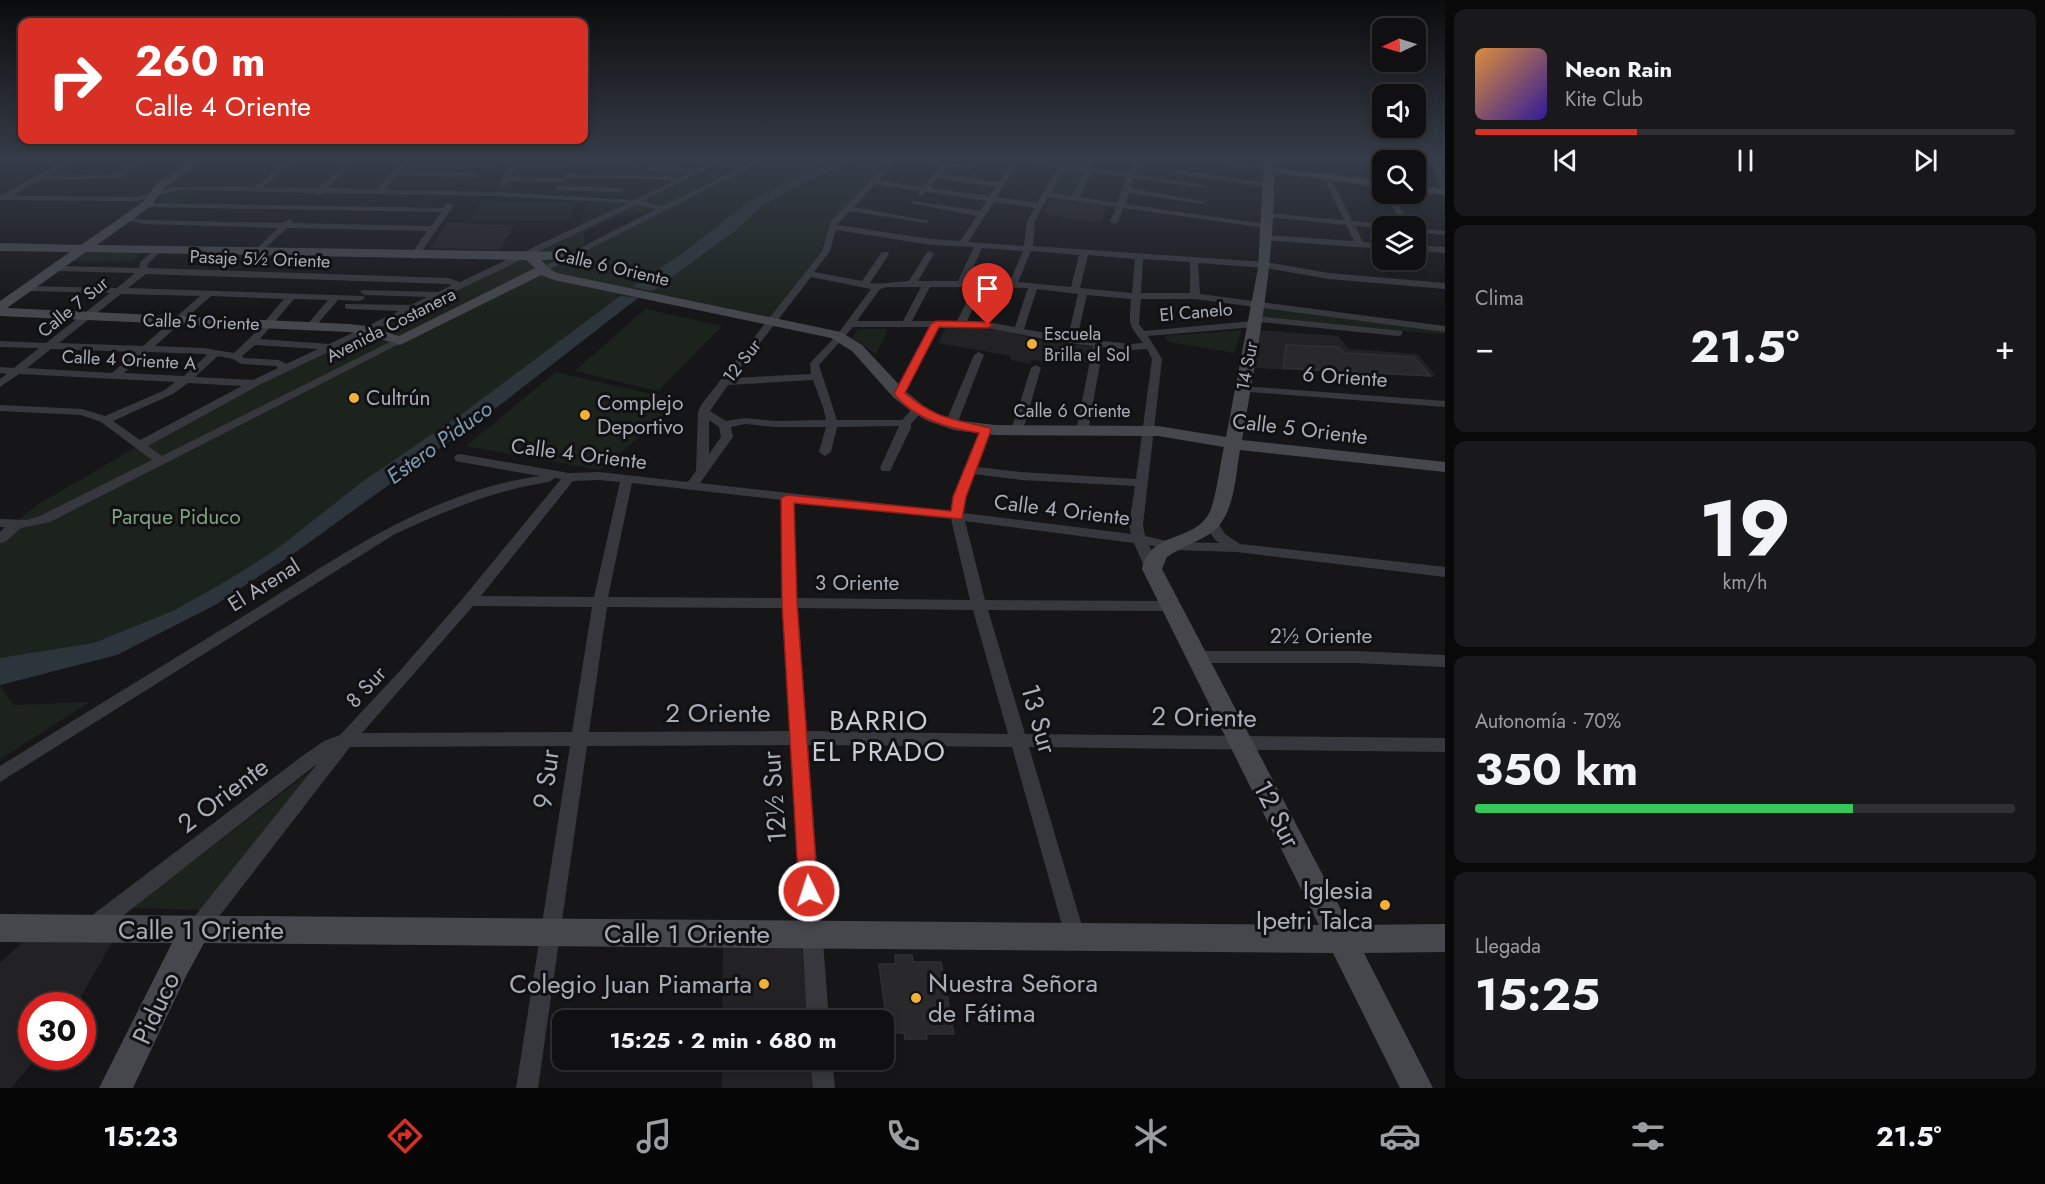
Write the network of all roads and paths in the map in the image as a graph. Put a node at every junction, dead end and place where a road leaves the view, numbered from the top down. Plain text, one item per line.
1 (137, 210) edge
2 (222, 210) edge
3 (301, 210) edge
4 (431, 210) edge
5 (447, 210) joint
6 (620, 210) edge
7 (662, 210) edge
8 (847, 210) edge
9 (859, 210) edge
10 (908, 210) edge
11 (936, 210) edge
12 (955, 210) edge
13 (985, 210) edge
14 (1038, 210) edge
15 (1118, 210) edge
16 (1152, 210) edge
17 (1201, 210) edge
18 (1267, 210) edge
19 (1344, 210) edge
20 (982, 214) junction
21 (902, 217) junction
22 (1201, 217) junction
23 (126, 219) junction
24 (926, 221) junction
25 (1114, 222) dead end
26 (1350, 223) junction
27 (205, 224) junction
28 (1372, 225) edge
29 (285, 226) junction
30 (1266, 226) junction
31 (832, 227) junction
32 (433, 229) junction
33 (1426, 231) edge
34 (1445, 233) edge
35 (912, 240) junction
36 (962, 244) junction
37 (979, 245) junction
38 (1360, 245) junction
39 (1372, 246) edge
40 (87, 247) junction
41 (0, 248) edge
42 (1028, 249) junction
43 (1426, 249) edge
44 (158, 250) junction
45 (1445, 250) edge
46 (258, 252) junction
47 (1084, 253) junction
48 (885, 254) dead end
49 (930, 254) dead end
50 (414, 256) junction
51 (524, 256) junction
52 (569, 256) junction
53 (1139, 257) junction
54 (1194, 261) junction
55 (1265, 265) junction
56 (57, 268) junction
57 (541, 270) junction
58 (144, 271) junction
59 (230, 274) junction
60 (810, 274) junction
61 (375, 279) junction
62 (864, 284) junction
63 (912, 284) junction
64 (927, 284) junction
65 (961, 284) junction
66 (1013, 284) junction
67 (460, 285) junction
68 (979, 285) junction
69 (1034, 285) junction
70 (1445, 286) edge
71 (877, 287) junction
72 (27, 288) junction
73 (119, 291) junction
74 (1079, 291) junction
75 (207, 294) junction
76 (440, 295) junction
77 (1135, 296) junction
78 (1195, 296) junction
79 (291, 297) junction
80 (360, 299) junction
81 (332, 302) junction
82 (1260, 304) junction
83 (0, 307) edge
84 (412, 308) junction
85 (0, 312) edge
86 (86, 318) junction
87 (176, 321) junction
88 (773, 322) junction
89 (1256, 322) junction
90 (906, 324) junction
91 (936, 324) junction
92 (961, 324) junction
93 (265, 325) junction
94 (311, 326) junction
95 (1445, 329) edge
96 (367, 330) junction
97 (845, 331) junction
98 (1018, 332) junction
99 (1139, 333) junction
100 (1445, 336) edge
101 (1072, 340) junction
102 (400, 341) junction
103 (253, 342) junction
104 (1099, 343) junction
105 (0, 344) edge
106 (51, 346) junction
107 (1150, 346) junction
108 (331, 347) junction
109 (146, 348) junction
110 (214, 354) junction
111 (979, 355) dead end
112 (237, 356) junction
113 (1036, 368) dead end
114 (285, 369) junction
115 (0, 370) edge
116 (18, 371) junction
117 (116, 375) junction
118 (818, 377) junction
119 (188, 378) junction
120 (727, 382) junction
121 (255, 383) junction
122 (0, 384) edge
123 (1242, 389) junction
124 (899, 394) junction
125 (1445, 404) edge
126 (0, 408) edge
127 (918, 410) junction
128 (704, 412) junction
129 (105, 420) junction
130 (834, 423) junction
131 (905, 423) junction
132 (951, 424) junction
133 (725, 425) junction
134 (986, 430) junction
135 (1017, 430) junction
136 (1082, 430) junction
137 (1149, 430) junction
138 (140, 445) junction
139 (1234, 445) junction
140 (825, 452) dead end
141 (460, 458) dead end
142 (161, 461) junction
143 (1445, 467) edge
144 (886, 468) dead end
145 (970, 470) junction
146 (702, 471) junction
147 (569, 477) junction
148 (627, 480) junction
149 (1142, 483) junction
150 (691, 487) junction
151 (787, 498) junction
152 (957, 516) junction
153 (0, 523) edge
154 (17, 524) junction
155 (1211, 524) junction
156 (0, 539) edge
157 (1139, 540) junction
158 (1171, 546) junction
159 (1237, 548) junction
160 (1152, 569) junction
161 (1445, 572) edge
162 (469, 601) junction
163 (600, 602) junction
164 (789, 603) junction
165 (979, 605) junction
166 (1172, 606) junction
167 (1197, 657) junction
168 (1445, 661) edge
169 (799, 738) junction
170 (580, 739) junction
171 (345, 740) junction
172 (1018, 740) junction
173 (1241, 742) junction
174 (1445, 745) edge
175 (0, 775) edge
176 (0, 928) edge
177 (90, 929) junction
178 (197, 929) junction
179 (551, 933) junction
180 (812, 934) junction
181 (1075, 936) junction
182 (1445, 938) edge
183 (1341, 939) junction
184 (817, 1010) edge
185 (823, 1070) edge
186 (115, 1088) edge
187 (527, 1088) edge
188 (824, 1088) edge
189 (1417, 1088) edge

1 - 23 main road
2 - 27 street
3 - 29 street
4 - 5 street
5 - 32 street
6 - 51 street
7 - 52 street, Avenida Costanera
8 - 31 street
9 - 21 street
10 - 21 street
11 - 24 street
12 - 20 street
13 - 20 street
14 - 42 street
15 - 25 street
16 - 22 street
17 - 22 street
18 - 30 main road, 14 Sur
19 - 26 street
20 - 36 street
21 - 24 street
22 - 30 street
23 - 27 street
23 - 40 main road
24 - 35 street
26 - 28 street
26 - 30 street
26 - 38 street
27 - 29 street
29 - 32 street
29 - 46 street
30 - 38 street
30 - 55 main road, 14 Sur
31 - 35 street
31 - 60 street, 12 Sur
32 - 50 street
33 - 34 street
35 - 36 street
36 - 37 street
37 - 42 street
37 - 65 street
38 - 39 street
40 - 41 main road
40 - 44 main road
40 - 56 main road
42 - 47 street
42 - 66 street
43 - 45 street
44 - 46 main road
44 - 58 street, Calle 7 Sur
46 - 50 main road
47 - 53 street
47 - 74 street
48 - 62 street
49 - 63 street
50 - 51 main road
51 - 52 main road
51 - 57 main road, Calle 6 Oriente
51 - 67 street
52 - 57 street, Avenida Costanera
53 - 54 street
53 - 77 street
54 - 55 street
54 - 78 street
55 - 70 street
55 - 82 main road, 14 Sur
56 - 58 street, Pasaje 5½ Oriente
56 - 72 main road
57 - 88 main road, Calle 6 Oriente
57 - 102 main road, Avenida Costanera
58 - 59 street, Pasaje 5½ Oriente
58 - 73 street, Calle 7 Sur
59 - 61 street, Pasaje 5½ Oriente
59 - 75 street
60 - 62 street
60 - 88 street, 12 Sur
61 - 67 street, Pasaje 5½ Oriente
61 - 80 street
62 - 71 street
63 - 64 street
63 - 71 street
64 - 65 street
64 - 90 street
65 - 68 street
66 - 68 street
66 - 69 street
67 - 76 street
68 - 92 street
69 - 74 street
69 - 98 street
71 - 97 street
72 - 73 street
72 - 83 main road
73 - 75 street
73 - 86 street, Calle 7 Sur
74 - 77 street
74 - 101 street
75 - 79 street
75 - 87 street
76 - 80 street
76 - 84 street
77 - 78 street
77 - 99 street
78 - 82 street
79 - 81 street
79 - 93 street
80 - 81 street
80 - 84 street
81 - 94 street
82 - 89 main road, 14 Sur
82 - 95 street
84 - 96 street
85 - 86 main road, Calle 5 Oriente
86 - 87 main road, Calle 5 Oriente
86 - 106 street, Calle 7 Sur
87 - 93 main road, Calle 5 Oriente
87 - 109 street
88 - 97 main road, Calle 6 Oriente
88 - 120 street, 12 Sur
89 - 99 street, El Canelo
89 - 100 street, El Canelo
89 - 123 main road, 14 Sur
90 - 91 street
90 - 97 street
91 - 92 street
91 - 124 street
92 - 98 street
93 - 94 main road, Calle 5 Oriente
93 - 103 street
94 - 96 main road, Calle 5 Oriente
96 - 102 main road, Calle 5 Oriente
96 - 108 street
97 - 118 street
97 - 124 main road, Calle 6 Oriente
98 - 101 street
99 - 107 street
101 - 104 street
102 - 142 street, Avenida Costanera
103 - 108 street
103 - 112 street
104 - 107 street
104 - 136 street
105 - 106 street
106 - 109 street
106 - 116 street, Calle 7 Sur
107 - 137 street
108 - 114 street
109 - 110 street
109 - 117 street
110 - 112 street
110 - 119 street
111 - 132 street
112 - 114 street
113 - 135 street
114 - 121 street
115 - 116 street, Calle 4 Oriente A
116 - 117 street, Calle 4 Oriente A
116 - 122 street, Calle 7 Sur
117 - 119 street, Calle 4 Oriente A
118 - 120 street
118 - 130 street
119 - 121 street, Calle 4 Oriente A
119 - 129 street
120 - 128 street, 12 Sur
121 - 138 street
123 - 125 street, 6 Oriente
123 - 139 main road, 14 Sur
124 - 127 main road, Calle 6 Oriente
126 - 129 street
127 - 131 street
127 - 132 main road, Calle 6 Oriente
128 - 133 street
128 - 146 street
129 - 138 street
130 - 131 street
130 - 133 street
130 - 140 street
131 - 144 street
132 - 134 main road, Calle 6 Oriente
133 - 146 street
134 - 135 main road, Calle 6 Oriente
134 - 145 street
135 - 136 main road, Calle 6 Oriente
136 - 137 main road, Calle 6 Oriente
137 - 139 main road, Calle 5 Oriente
137 - 149 street
138 - 142 street
139 - 143 main road, Calle 5 Oriente
139 - 155 main road, 14 Sur
141 - 147 street, Calle 4 Oriente
142 - 154 street, Avenida Costanera
145 - 149 street
145 - 152 street
146 - 150 street
147 - 148 street, Calle 4 Oriente
147 - 162 street, 8 Sur
147 - 175 street, El Arenal
148 - 150 street, Calle 4 Oriente
148 - 163 street, 9 Sur
149 - 157 street
150 - 151 street, Calle 4 Oriente
151 - 152 street, Calle 4 Oriente
151 - 164 street, 12½ Sur
152 - 157 street, Calle 4 Oriente
152 - 165 street, 13 Sur
153 - 154 street
154 - 156 street
155 - 158 main road
155 - 159 street
157 - 158 street, Calle 4 Oriente
157 - 160 street
158 - 159 street, Calle 4 Oriente
158 - 160 main road
159 - 161 street, Calle 4 Oriente
160 - 166 main road, 12 Sur
162 - 163 street, 3 Oriente
162 - 171 street, 8 Sur
163 - 164 street, 3 Oriente
163 - 170 street, 9 Sur
164 - 165 street, 3 Oriente
164 - 169 street, 12½ Sur
165 - 166 street, 3 Oriente
165 - 172 street, 13 Sur
166 - 167 main road, 12 Sur
167 - 168 street, 2½ Oriente
167 - 173 main road, 12 Sur
169 - 170 street, 2 Oriente
169 - 172 street, 2 Oriente
169 - 180 street, 12½ Sur
170 - 171 street, 2 Oriente
170 - 179 street, 9 Sur
171 - 177 street, 2 Oriente
171 - 178 street, 8 Sur
172 - 173 street, 2 Oriente
172 - 181 street, 13 Sur
173 - 174 street, 2 Oriente
173 - 183 main road, 12 Sur
176 - 177 main road, Calle 1 Oriente
177 - 178 main road, Calle 1 Oriente
178 - 179 main road, Calle 1 Oriente
178 - 186 main road, Piduco
179 - 180 main road, Calle 1 Oriente
179 - 187 street, 9 Sur
180 - 181 main road, Calle 1 Oriente
180 - 184 street, 12½ Sur
181 - 183 main road, Calle 1 Oriente
182 - 183 main road, Calle 1 Oriente
183 - 189 main road, 12 Sur
185 - 188 street

